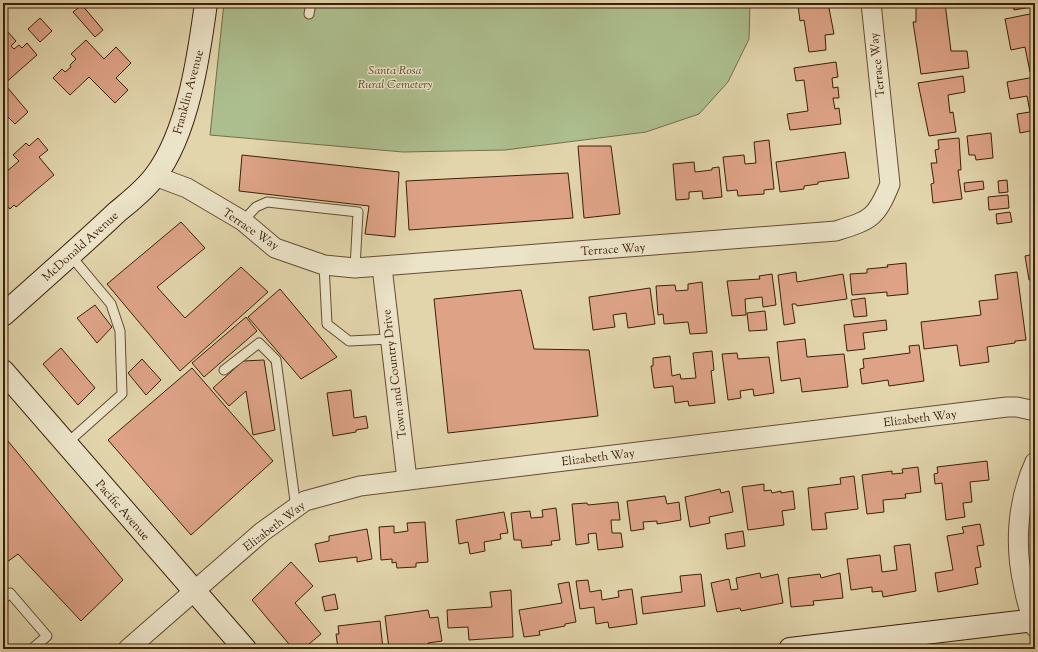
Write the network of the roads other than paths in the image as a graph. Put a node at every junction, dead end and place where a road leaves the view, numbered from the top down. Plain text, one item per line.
1 (206, 3) edge
2 (311, 3) edge
3 (871, 3) edge
4 (308, 14) dead end
5 (155, 176) junction
6 (243, 221) junction
7 (71, 256) junction
8 (324, 265) junction
9 (382, 267) junction
10 (355, 268) junction
11 (3, 314) edge
12 (390, 339) junction
13 (224, 370) dead end
14 (3, 371) edge
15 (1035, 411) edge
16 (66, 444) junction
17 (1035, 462) edge
18 (407, 480) junction
19 (296, 508) junction
20 (194, 592) junction
21 (3, 599) edge
22 (1034, 622) edge
23 (32, 649) edge
24 (128, 649) edge
25 (245, 649) edge
26 (790, 649) edge

1 - 5 street, Franklin Avenue
2 - 4 lane
3 - 9 street, Terrace Way
5 - 6 street, Terrace Way
5 - 7 street, McDonald Avenue
6 - 8 street, Terrace Way
6 - 10 lane
7 - 11 street, McDonald Avenue
7 - 16 lane
8 - 10 street, Terrace Way
8 - 12 lane
9 - 10 street, Terrace Way
9 - 12 street, Town and Country Drive
12 - 18 street, Town and Country Drive
13 - 19 lane
14 - 16 street, Pacific Avenue
15 - 18 street, Elizabeth Way
16 - 20 street, Pacific Avenue
17 - 22 street
18 - 19 street, Elizabeth Way
19 - 20 street, Elizabeth Way
20 - 24 street, Elizabeth Way
20 - 25 street, Pacific Avenue
21 - 23 lane
22 - 26 street

